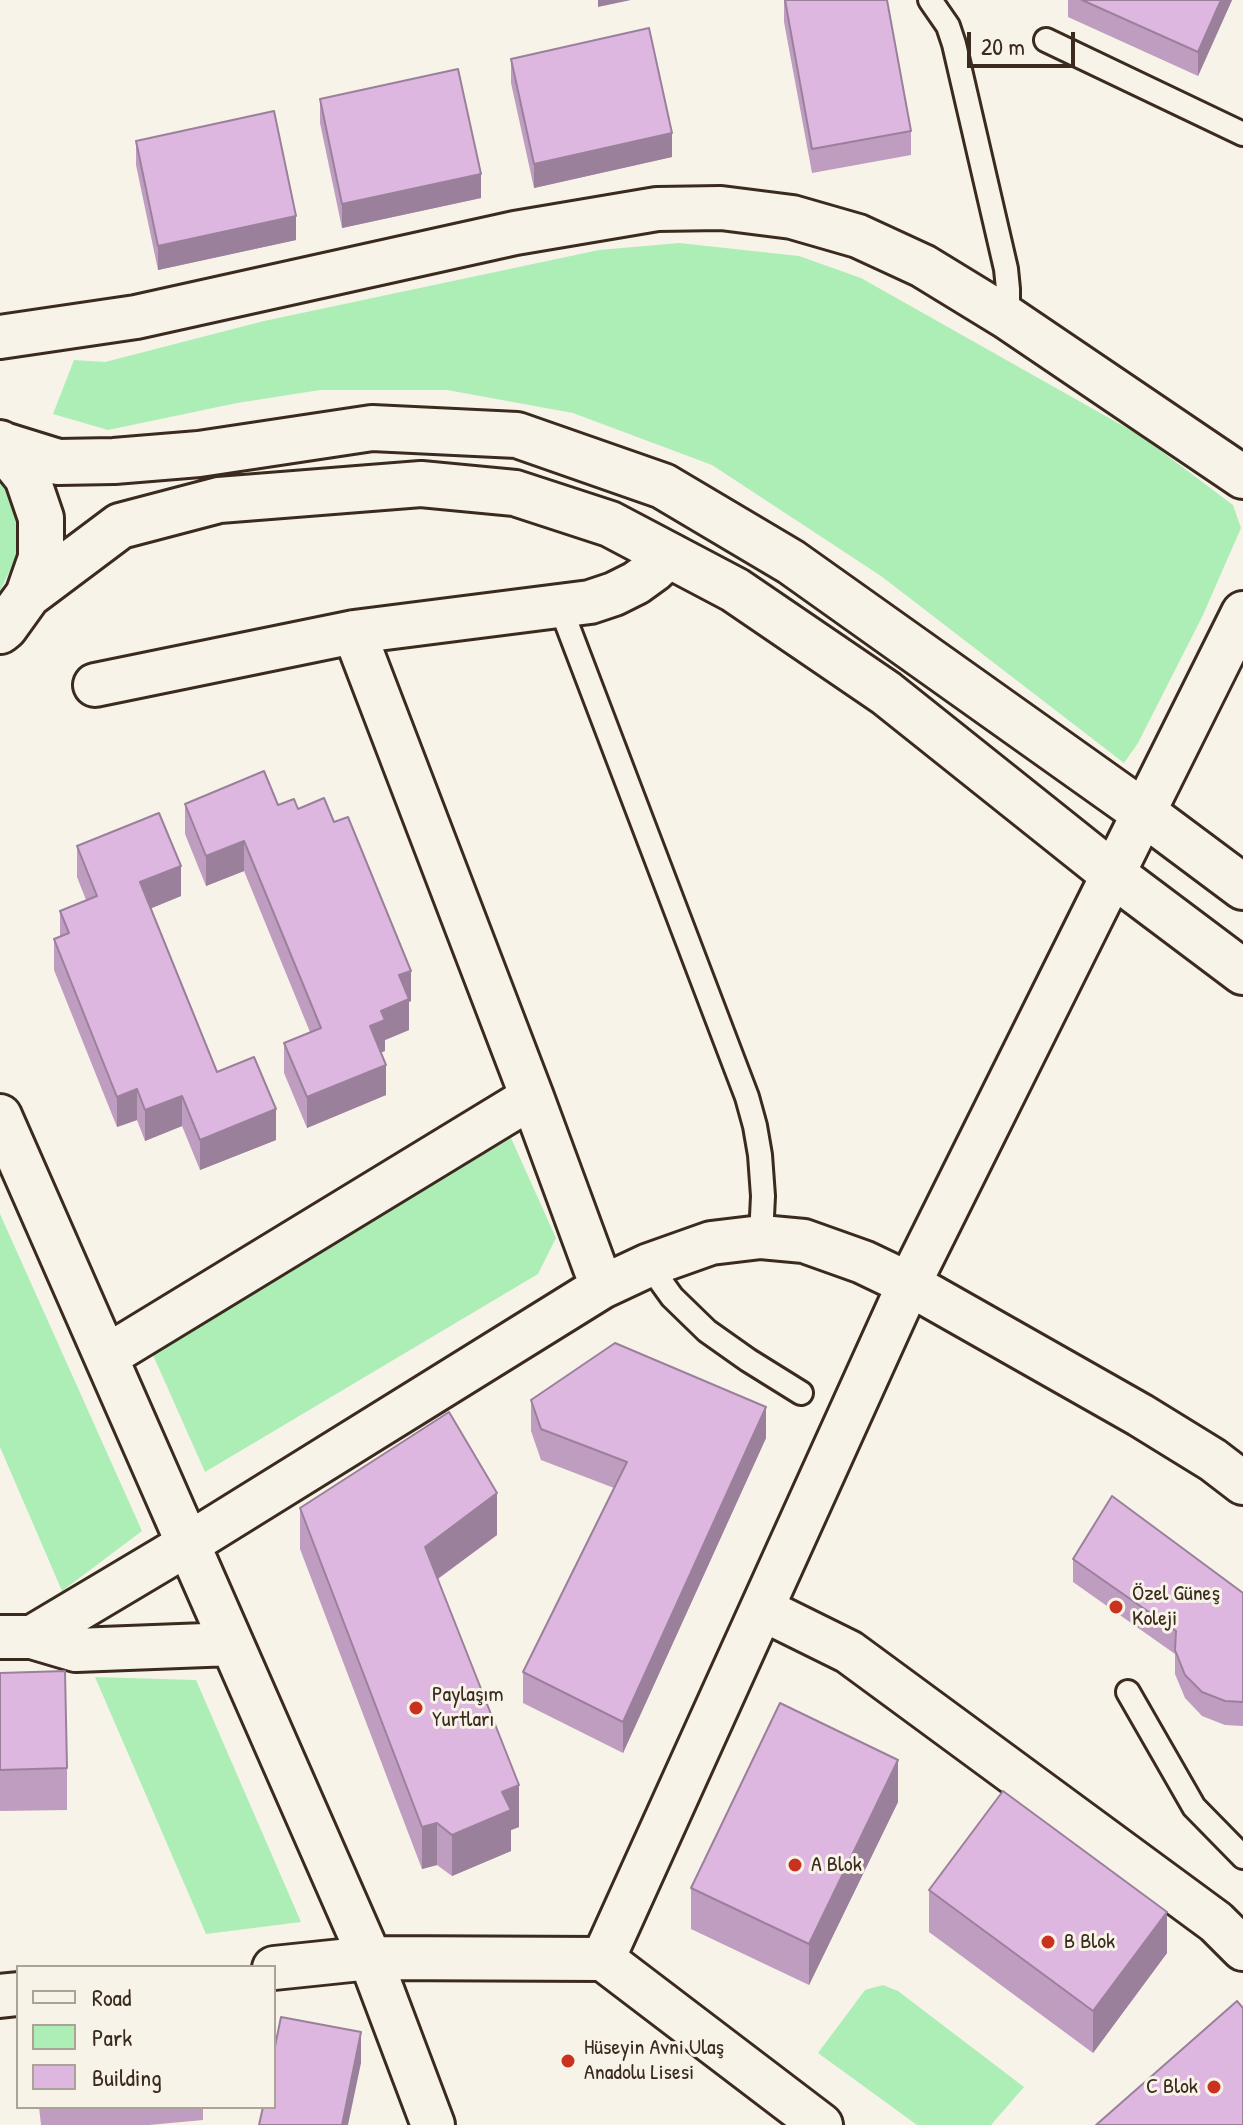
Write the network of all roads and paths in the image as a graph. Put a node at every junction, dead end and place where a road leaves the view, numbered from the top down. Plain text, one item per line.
1 (930, 0) edge
2 (1046, 40) dead end
3 (1243, 134) edge
4 (1008, 318) junction
5 (0, 337) edge
6 (0, 444) edge
7 (1243, 477) edge
8 (670, 555) junction
9 (28, 595) junction
10 (560, 606) junction
11 (1243, 613) edge
12 (0, 631) edge
13 (354, 632) junction
14 (95, 685) dead end
15 (1144, 813) junction
16 (1114, 875) junction
17 (1243, 887) edge
18 (1243, 972) edge
19 (532, 1097) junction
20 (0, 1116) edge
21 (761, 1237) junction
22 (649, 1265) junction
23 (909, 1284) junction
24 (602, 1287) junction
25 (107, 1356) junction
26 (801, 1393) dead end
27 (1243, 1483) edge
28 (188, 1544) junction
29 (762, 1609) junction
30 (16, 1637) edge
31 (232, 1644) junction
32 (1128, 1692) dead end
33 (1243, 1857) edge
34 (1243, 1949) edge
35 (370, 1958) junction
36 (603, 1959) junction
37 (276, 1968) edge
38 (433, 2125) edge
39 (821, 2125) edge

1 - 4 lane
2 - 3 lane
4 - 5 street
4 - 7 street
6 - 9 main road
6 - 15 main road
8 - 9 main road
8 - 10 street
8 - 16 main road
9 - 12 main road
10 - 13 street
10 - 21 lane
11 - 15 street
13 - 14 street
13 - 19 street
15 - 16 street
15 - 17 main road
16 - 18 main road
16 - 23 street
19 - 24 street
19 - 25 street
20 - 25 street
21 - 22 street
21 - 23 street
22 - 24 street
22 - 26 lane
23 - 27 street
23 - 29 street
24 - 28 street
25 - 28 street
28 - 30 street
28 - 31 street
29 - 34 street
29 - 36 street
30 - 31 street
31 - 35 street
32 - 33 lane
35 - 36 street
35 - 37 street
35 - 38 street
36 - 39 street

